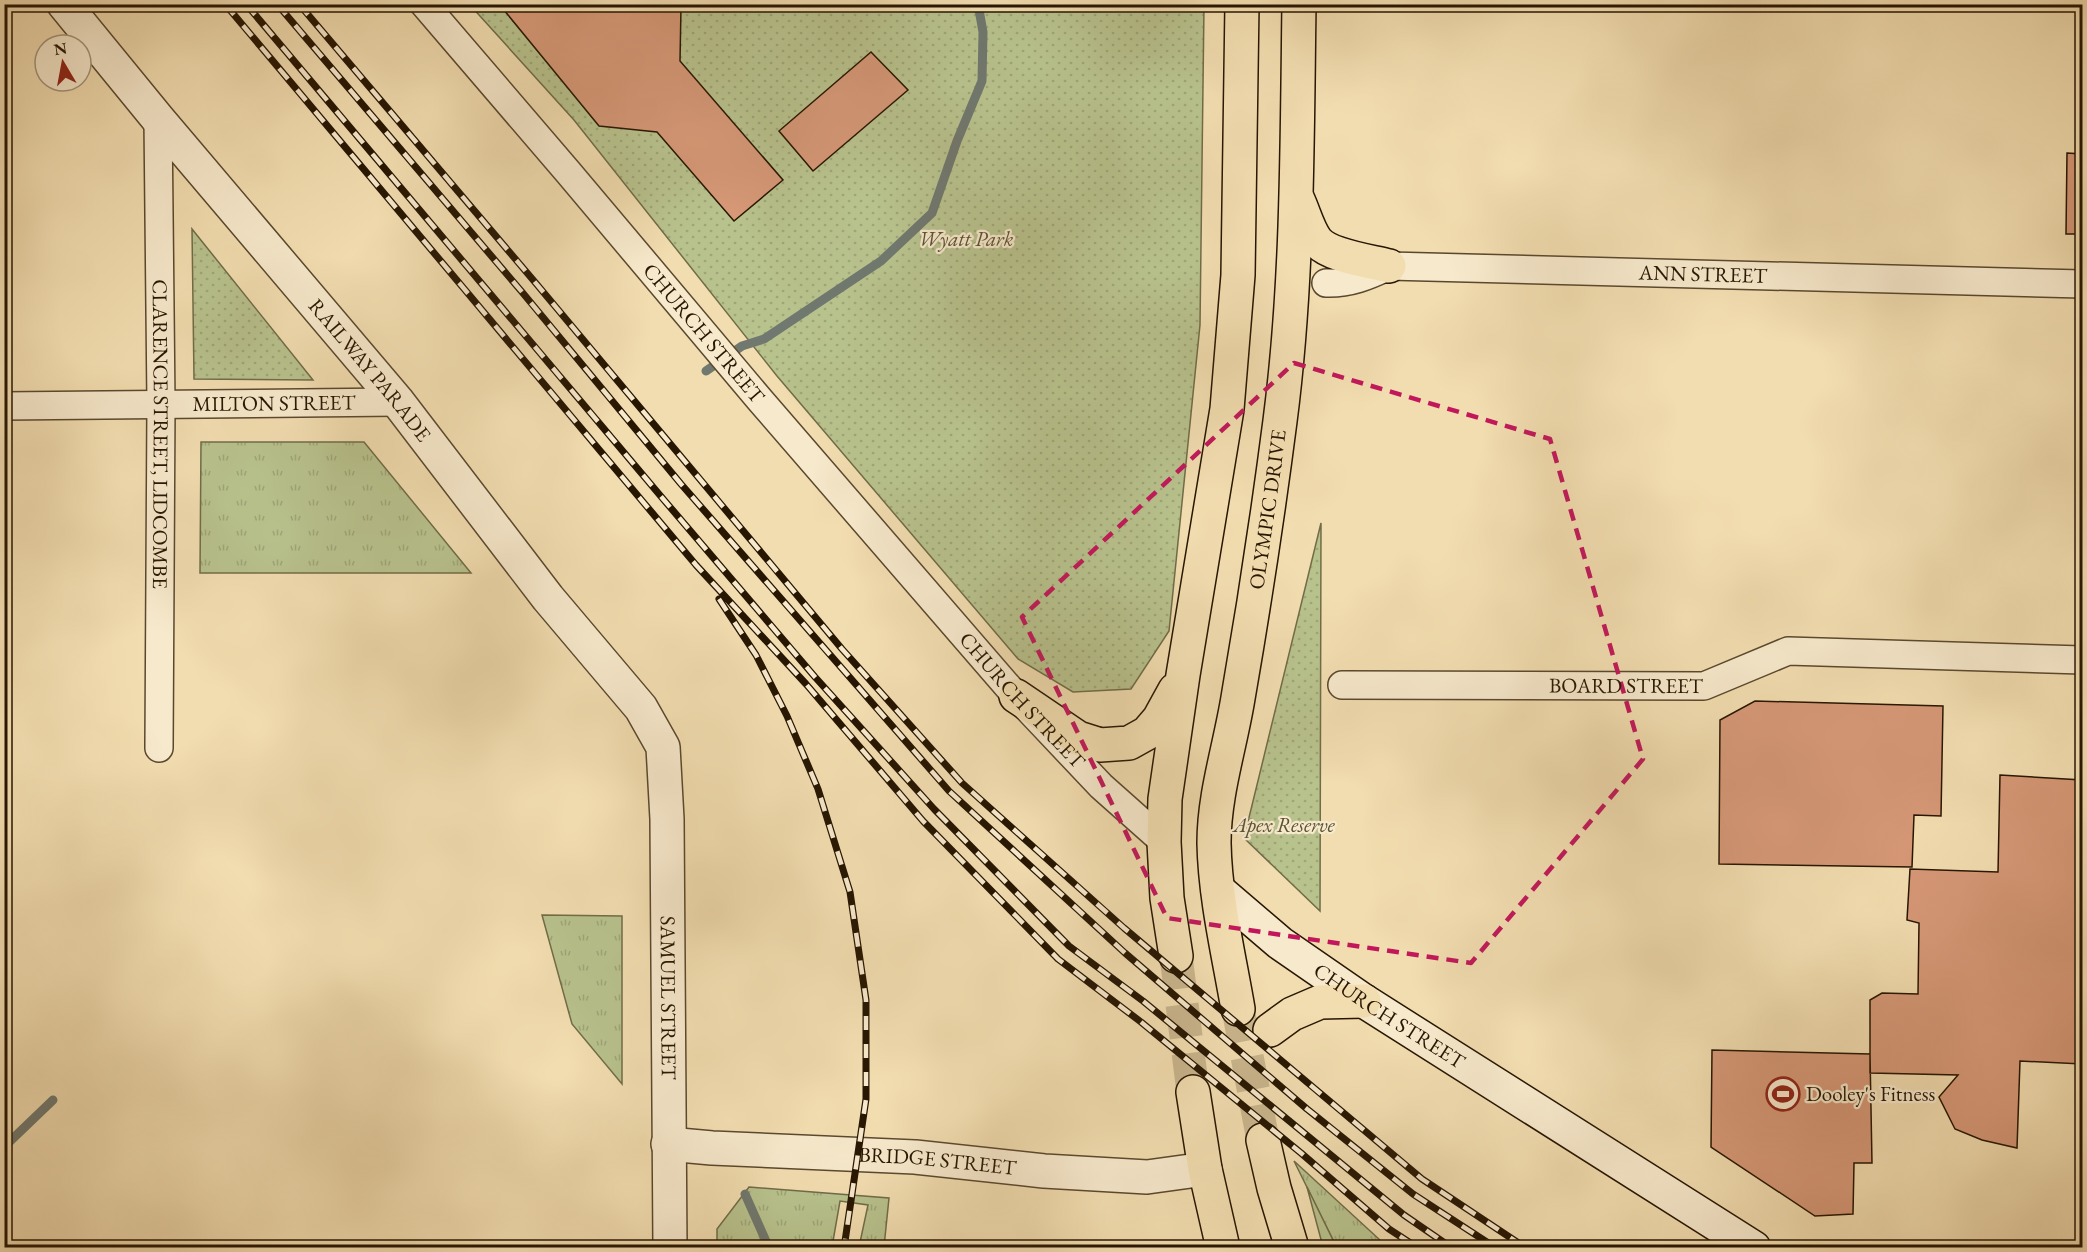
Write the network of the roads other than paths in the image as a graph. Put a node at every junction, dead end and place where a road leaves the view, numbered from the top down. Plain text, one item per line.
1 (64, 4) edge
2 (424, 4) edge
3 (1242, 4) edge
4 (1299, 4) edge
5 (158, 119) junction
6 (1296, 196) junction
7 (1389, 266) junction
8 (1326, 283) dead end
9 (2082, 284) edge
10 (398, 402) junction
11 (161, 404) junction
12 (4, 406) edge
13 (2082, 660) edge
14 (1183, 675) junction
15 (1342, 685) dead end
16 (1016, 696) junction
17 (663, 747) joint
18 (159, 748) dead end
19 (1218, 795) junction
20 (1164, 842) junction
21 (1218, 890) junction
22 (1176, 956) tunnel mouth
23 (1364, 1001) junction
24 (1238, 1010) tunnel mouth
25 (1270, 1030) dead end
26 (1193, 1092) tunnel mouth
27 (1263, 1140) tunnel mouth
28 (668, 1144) junction
29 (1205, 1169) junction
30 (670, 1248) edge
31 (1223, 1248) edge
32 (1292, 1248) edge
33 (1754, 1248) edge

1 - 5 street, RAILWAY PARADE
2 - 16 street, CHURCH STREET
3 - 14 highway
4 - 6 highway, OLYMPIC DRIVE
5 - 10 street, RAILWAY PARADE
5 - 11 street, CLARENCE STREET, LIDCOMBE
6 - 7 highway
6 - 19 highway, OLYMPIC DRIVE
7 - 8 street, ANN STREET
7 - 9 street, ANN STREET
10 - 11 street, MILTON STREET
10 - 17 street, RAILWAY PARADE
11 - 12 street, MILTON STREET
11 - 18 street, CLARENCE STREET, LIDCOMBE
13 - 15 street, BOARD STREET
14 - 16 highway
14 - 20 highway
16 - 20 street, CHURCH STREET
17 - 28 street, SAMUEL STREET
19 - 20 highway
19 - 21 highway, OLYMPIC DRIVE
20 - 21 highway, CHURCH STREET
20 - 22 highway
21 - 23 street, CHURCH STREET
21 - 24 highway, OLYMPIC DRIVE
23 - 25 highway
23 - 33 street, CHURCH STREET
26 - 29 highway
27 - 32 highway
28 - 29 street, BRIDGE STREET
28 - 30 street, SAMUEL STREET
29 - 31 highway

